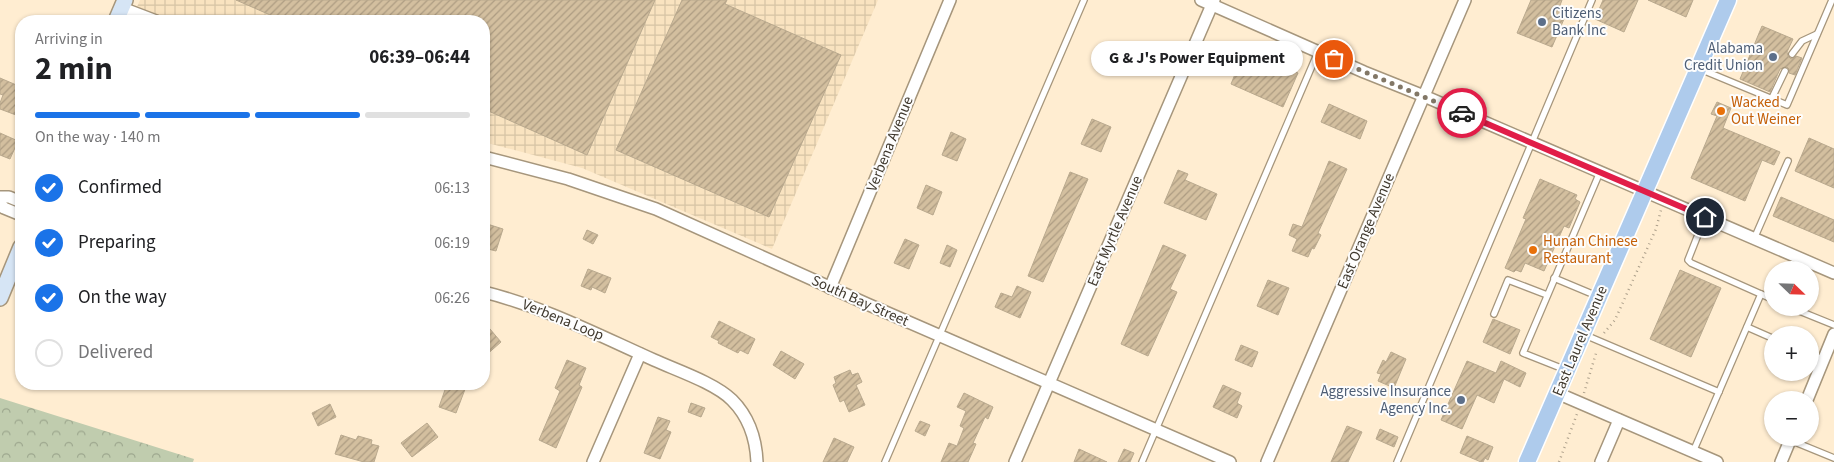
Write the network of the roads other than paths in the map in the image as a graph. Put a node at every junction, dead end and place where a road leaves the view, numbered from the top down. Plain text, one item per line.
1 (950, 0) edge
2 (1084, 0) edge
3 (1201, 0) edge
4 (1466, 0) edge
5 (1592, 0) edge
6 (1728, 0) edge
7 (1832, 0) edge
8 (1213, 3) edge
9 (121, 10) edge
10 (137, 15) edge
11 (1817, 34) junction
12 (1318, 52) junction
13 (1792, 54) dead end
14 (1699, 68) junction
15 (1785, 71) dead end
16 (1424, 96) junction
17 (1772, 98) junction
18 (1532, 143) junction
19 (490, 159) edge
20 (1788, 161) dead end
21 (1600, 172) junction
22 (1644, 192) junction
23 (0, 197) edge
24 (15, 200) edge
25 (0, 204) edge
26 (15, 213) edge
27 (1705, 217) junction
28 (1754, 239) junction
29 (15, 262) edge
30 (1834, 273) edge
31 (1554, 278) junction
32 (830, 288) junction
33 (490, 294) edge
34 (1761, 294) junction
35 (1764, 295) edge
36 (1547, 296) junction
37 (1599, 297) junction
38 (0, 298) edge
39 (1494, 314) dead end
40 (1811, 316) edge
41 (1834, 326) edge
42 (1747, 327) junction
43 (1583, 334) junction
44 (1764, 334) edge
45 (1834, 334) edge
46 (939, 335) junction
47 (640, 354) junction
48 (1819, 358) edge
49 (1823, 360) junction
50 (1567, 370) junction
51 (1049, 383) junction
52 (1810, 391) edge
53 (1719, 392) junction
54 (1557, 393) junction
55 (1619, 420) junction
56 (1155, 430) junction
57 (1787, 446) edge
58 (1806, 446) edge
59 (1693, 452) junction
60 (1834, 458) edge
61 (593, 462) edge
62 (757, 462) edge
63 (884, 462) edge
64 (1015, 462) edge
65 (1142, 462) edge
66 (1230, 462) edge
67 (1267, 462) edge
68 (1396, 462) edge
69 (1527, 462) edge
70 (1601, 462) edge
71 (1717, 462) edge
72 (1781, 462) edge

1 - 32 street, Verbena Avenue
2 - 46 lane
3 - 8 street
4 - 16 street, East Orange Avenue
5 - 18 lane
6 - 14 main road, East Laurel Avenue
7 - 11 lane
8 - 12 street
8 - 51 street, East Myrtle Avenue
9 - 10 street
11 - 13 lane
11 - 17 lane
12 - 16 street
12 - 56 lane
14 - 17 lane
14 - 22 main road, East Laurel Avenue
15 - 17 lane
16 - 18 street
16 - 67 street, East Orange Avenue
18 - 21 street
18 - 68 lane
19 - 32 street, South Bay Street
20 - 28 lane
21 - 22 street
21 - 31 lane
22 - 27 street
22 - 37 main road, East Laurel Avenue
23 - 24 street
25 - 26 street
27 - 28 street
27 - 34 lane
28 - 30 street
29 - 38 street
31 - 36 lane
31 - 37 lane
32 - 46 street, South Bay Street
33 - 47 street, Verbena Loop
34 - 35 lane
34 - 42 lane
36 - 39 lane
36 - 50 lane
37 - 43 main road, East Laurel Avenue
40 - 41 lane
42 - 44 lane
42 - 53 lane
43 - 50 main road, East Laurel Avenue
43 - 53 lane
45 - 49 street
46 - 51 street, South Bay Street
46 - 63 lane
47 - 61 street
47 - 62 street, Verbena Loop
48 - 49 lane
49 - 52 street
50 - 54 main road, East Laurel Avenue
51 - 56 street, South Bay Street
51 - 64 street, East Myrtle Avenue
53 - 59 lane
54 - 55 street
54 - 69 main road, East Laurel Avenue
55 - 59 street
55 - 70 street
56 - 65 lane
56 - 66 street, South Bay Street
57 - 72 street
58 - 60 lane
59 - 71 street

